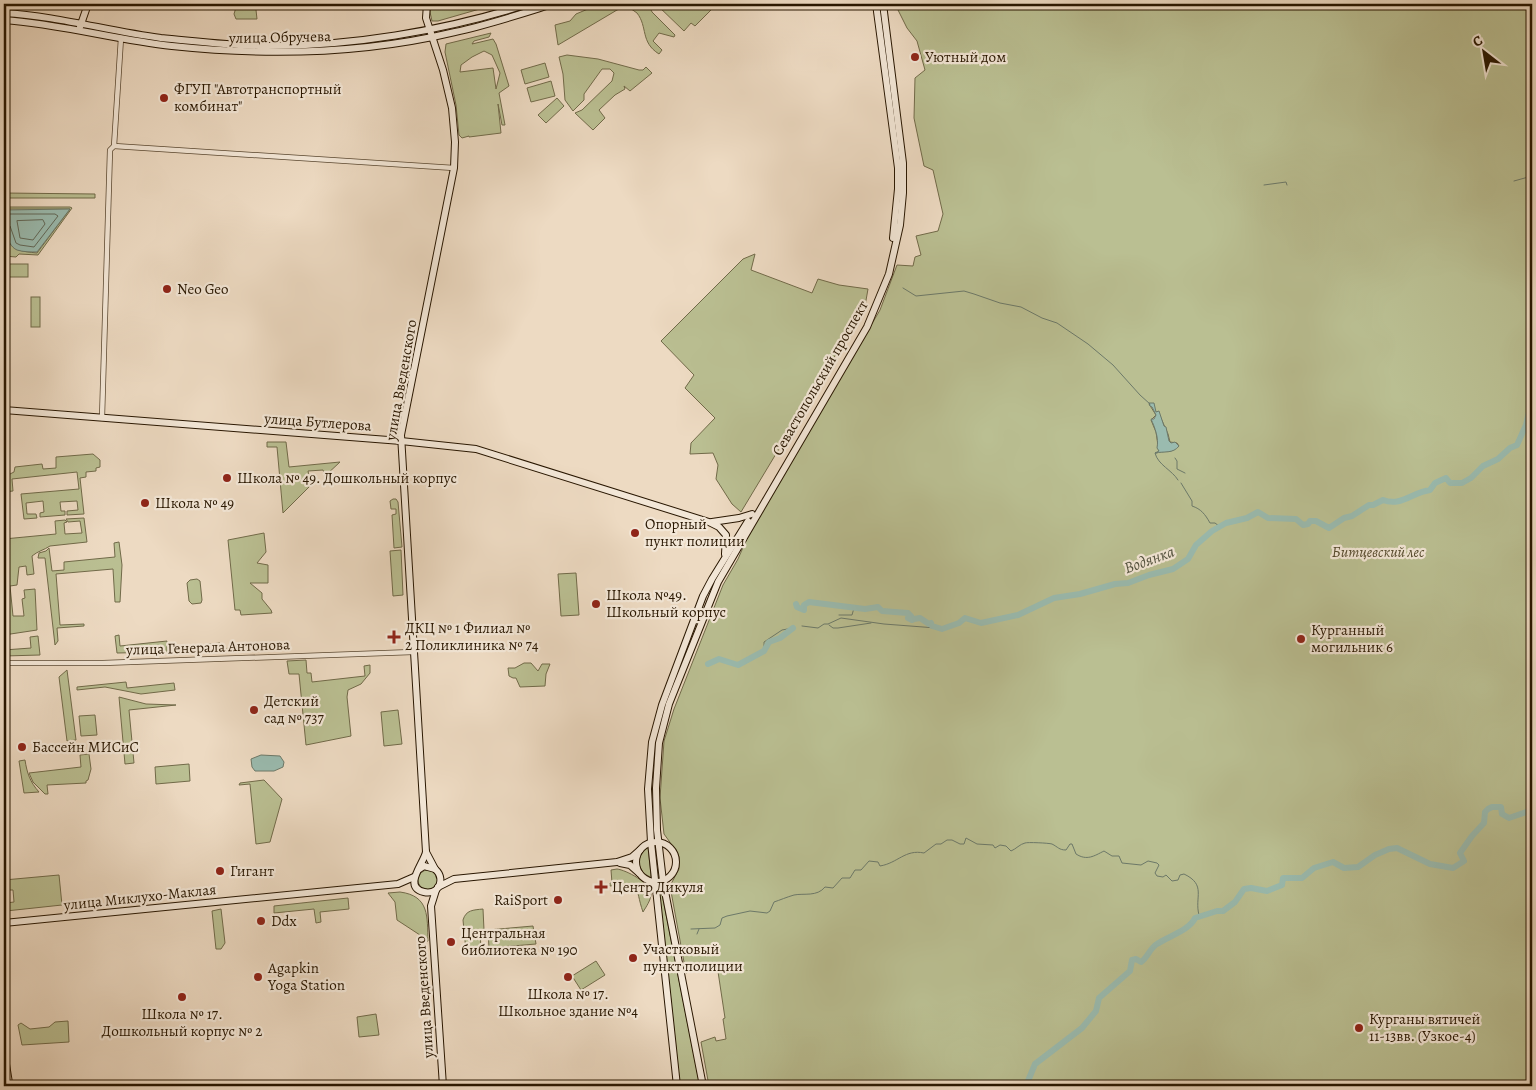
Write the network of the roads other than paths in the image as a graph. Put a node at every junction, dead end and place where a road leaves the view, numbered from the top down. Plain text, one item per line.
1 (88, 4) edge
2 (428, 4) edge
3 (528, 4) edge
4 (554, 4) edge
5 (876, 4) edge
6 (883, 4) edge
7 (4, 13) edge
8 (4, 20) edge
9 (80, 27) junction
10 (430, 29) junction
11 (433, 37) junction
12 (121, 38) junction
13 (114, 146) junction
14 (454, 168) junction
15 (4, 410) edge
16 (102, 418) junction
17 (401, 441) junction
18 (752, 514) junction
19 (709, 522) junction
20 (724, 558) junction
21 (695, 627) junction
22 (413, 652) junction
23 (4, 663) edge
24 (658, 841) junction
25 (651, 842) junction
26 (640, 850) junction
27 (426, 852) junction
28 (617, 862) junction
29 (418, 870) junction
30 (437, 870) junction
31 (642, 875) junction
32 (414, 877) junction
33 (454, 879) junction
34 (663, 881) junction
35 (655, 882) junction
36 (398, 884) junction
37 (437, 889) junction
38 (420, 890) junction
39 (431, 906) junction
40 (4, 923) edge
41 (4, 1055) edge
42 (9, 1086) edge
43 (443, 1086) edge
44 (677, 1086) edge
45 (703, 1086) edge

1 - 9 main road
2 - 10 main road, улица Введенского
3 - 10 main road, улица Обручева
4 - 11 main road, улица Обручева
5 - 18 main road, Севастопольский проспект
6 - 21 main road, Севастопольский проспект
7 - 9 main road, улица Обручева
8 - 9 main road, улица Обручева
9 - 10 main road, улица Обручева
9 - 12 main road, улица Обручева
10 - 11 main road, улица Введенского
11 - 12 main road, улица Обручева
11 - 14 main road, улица Введенского
12 - 13 street
13 - 14 street
13 - 16 street
14 - 17 main road, улица Введенского
15 - 16 main road, улица Бутлерова
16 - 17 main road, улица Бутлерова
17 - 19 main road, улица Бутлерова
17 - 22 main road, улица Введенского
18 - 19 main road, улица Бутлерова
18 - 20 main road, Севастопольский проспект
19 - 20 main road, улица Бутлерова
20 - 21 main road, Севастопольский проспект
21 - 24 main road, Севастопольский проспект
21 - 25 main road, Севастопольский проспект
22 - 23 street, улица Генерала Антонова
22 - 27 main road, улица Введенского
24 - 25 main road
24 - 34 main road, Севастопольский проспект
24 - 34 main road
25 - 26 main road
25 - 35 main road, Севастопольский проспект
26 - 28 main road
26 - 31 main road
27 - 29 main road, улица Введенского
27 - 30 main road, улица Введенского
28 - 31 main road
28 - 33 main road
29 - 30 main road
29 - 32 main road
30 - 33 main road
30 - 37 main road
31 - 35 main road
32 - 36 main road, улица Миклухо-Маклая
32 - 38 main road
33 - 37 main road
34 - 35 main road
34 - 45 main road, Севастопольский проспект
35 - 44 main road, Севастопольский проспект
36 - 38 main road, улица Миклухо-Маклая
36 - 40 main road, улица Миклухо-Маклая
37 - 38 main road
37 - 39 main road, улица Введенского
38 - 39 main road, улица Введенского
39 - 43 main road, улица Введенского
41 - 42 main road

